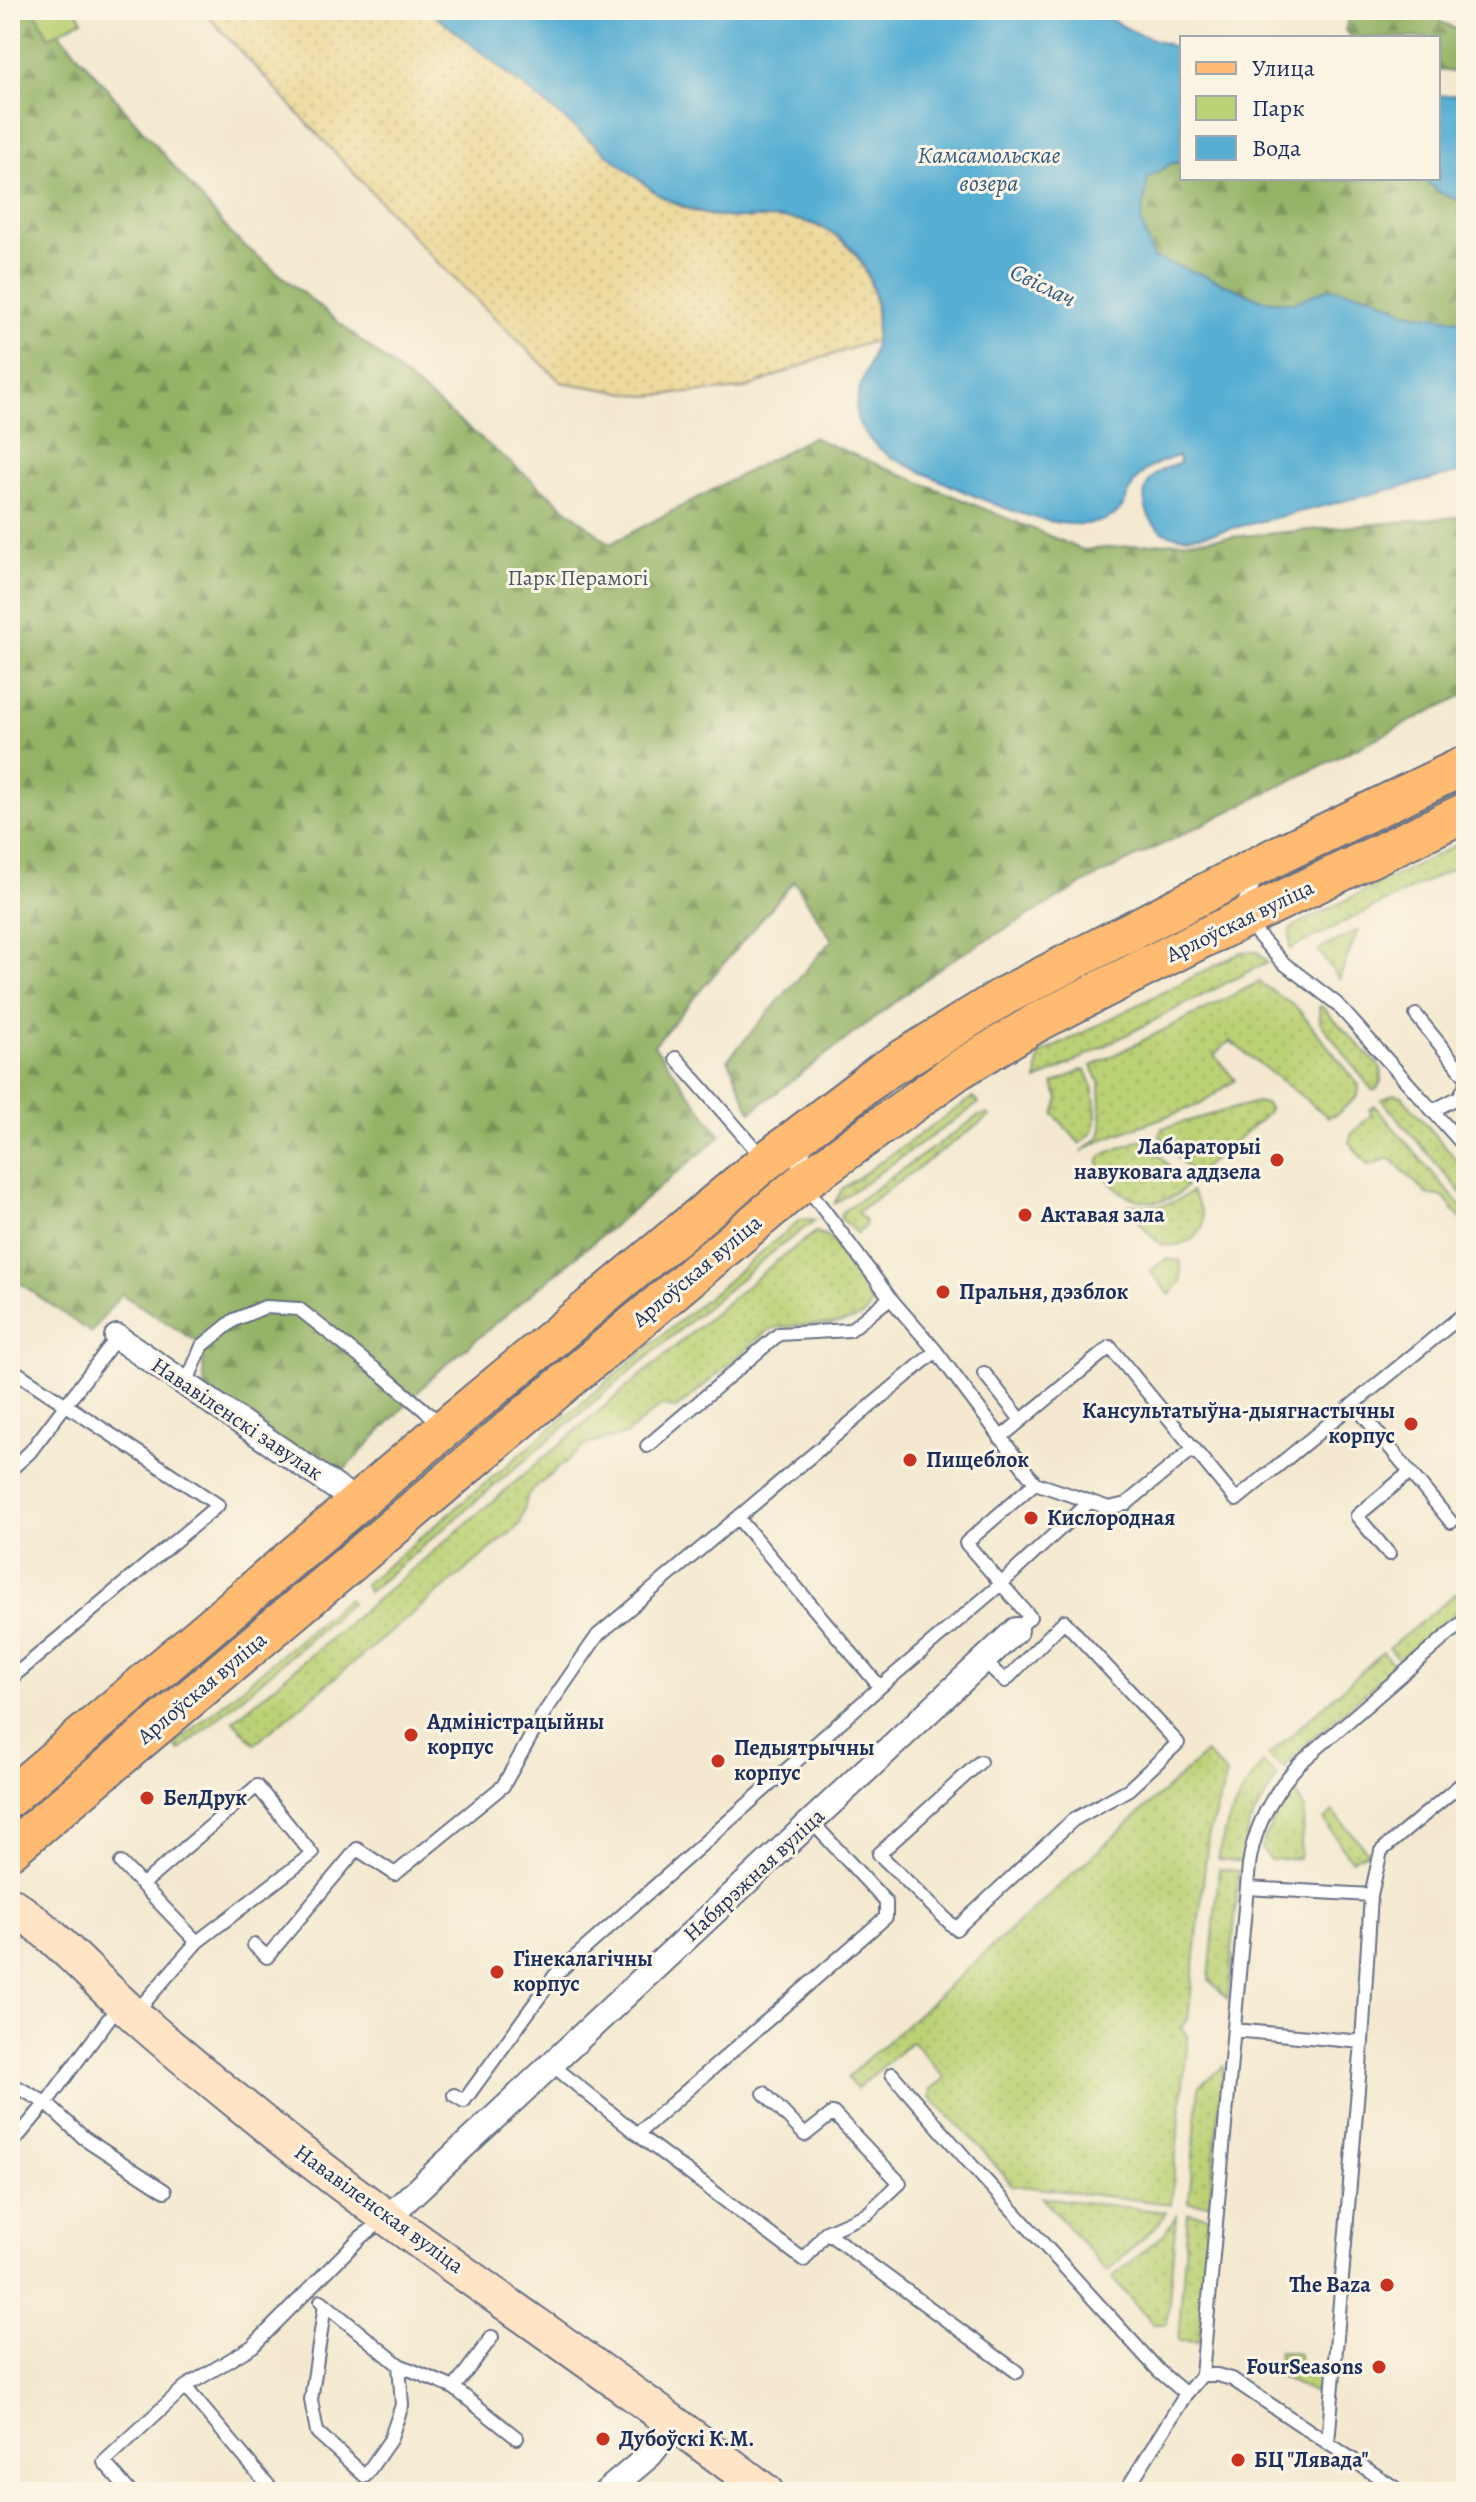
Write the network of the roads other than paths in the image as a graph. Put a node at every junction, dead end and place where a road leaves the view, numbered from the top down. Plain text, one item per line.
1 (1466, 765) edge
2 (1466, 812) edge
3 (1281, 854) junction
4 (1203, 894) junction
5 (1244, 919) junction
6 (1201, 939) junction
7 (1416, 1015) dead end
8 (676, 1058) dead end
9 (1466, 1077) edge
10 (1466, 1085) edge
11 (1434, 1110) junction
12 (825, 1115) junction
13 (1466, 1148) edge
14 (766, 1161) junction
15 (803, 1182) junction
16 (890, 1298) junction
17 (1466, 1312) edge
18 (117, 1337) joint
19 (936, 1351) junction
20 (10, 1368) edge
21 (984, 1373) dead end
22 (186, 1384) junction
23 (1354, 1404) junction
24 (67, 1405) junction
25 (1021, 1420) junction
26 (445, 1428) junction
27 (1000, 1438) junction
28 (647, 1446) dead end
29 (1194, 1448) junction
30 (10, 1470) edge
31 (1410, 1472) junction
32 (1035, 1483) junction
33 (1090, 1501) junction
34 (357, 1502) junction
35 (738, 1518) junction
36 (1451, 1522) dead end
37 (1389, 1554) dead end
38 (1001, 1584) junction
39 (1466, 1619) edge
40 (1016, 1630) joint
41 (983, 1660) junction
42 (10, 1679) edge
43 (880, 1687) junction
44 (980, 1762) dead end
45 (1466, 1780) edge
46 (10, 1797) edge
47 (812, 1822) junction
48 (10, 1850) edge
49 (121, 1863) dead end
50 (142, 1885) junction
51 (1247, 1888) junction
52 (1371, 1895) junction
53 (10, 1904) edge
54 (197, 1942) junction
55 (254, 1945) dead end
56 (128, 2009) junction
57 (1234, 2030) junction
58 (1362, 2042) junction
59 (551, 2064) junction
60 (892, 2074) dead end
61 (10, 2083) edge
62 (764, 2093) dead end
63 (454, 2095) dead end
64 (46, 2103) junction
65 (637, 2134) junction
66 (10, 2146) edge
67 (165, 2191) dead end
68 (387, 2218) junction
69 (826, 2232) junction
70 (310, 2291) junction
71 (325, 2304) junction
72 (492, 2337) dead end
73 (399, 2365) junction
74 (1017, 2372) dead end
75 (1202, 2375) junction
76 (185, 2387) junction
77 (454, 2388) junction
78 (1186, 2394) junction
79 (675, 2424) junction
80 (517, 2438) dead end
81 (1328, 2443) junction
82 (130, 2492) edge
83 (274, 2492) edge
84 (606, 2492) edge
85 (766, 2492) edge
86 (1125, 2492) edge
87 (1401, 2492) edge

1 - 3 main road, Арлоўская вуліца
2 - 5 main road, Арлоўская вуліца
3 - 4 main road, Арлоўская вуліца
3 - 5 lane
4 - 6 main road
4 - 12 main road, Арлоўская вуліца
5 - 6 main road, Арлоўская вуліца
5 - 11 lane
6 - 15 main road, Арлоўская вуліца
7 - 9 lane
8 - 14 lane
10 - 11 lane
11 - 13 lane
12 - 14 main road, Арлоўская вуліца
12 - 15 lane
14 - 26 main road, Арлоўская вуліца
15 - 16 lane
15 - 48 main road, Арлоўская вуліца
16 - 19 lane
16 - 28 lane
17 - 23 lane
18 - 22 street, Нававіленскі завулак
18 - 24 lane
19 - 27 lane
19 - 35 lane
20 - 24 lane
21 - 25 lane
22 - 26 lane
22 - 34 street, Нававіленскі завулак
23 - 29 lane
23 - 31 lane
24 - 30 lane
24 - 42 lane
25 - 27 lane
25 - 29 lane
26 - 34 main road, Арлоўская вуліца
27 - 32 lane
29 - 33 lane
31 - 36 lane
31 - 37 lane
32 - 33 lane
32 - 38 lane
33 - 38 lane
34 - 46 main road, Арлоўская вуліца
35 - 43 lane
35 - 55 lane
38 - 40 lane
38 - 43 lane
39 - 51 lane
40 - 41 street, Набярэжная вуліца
41 - 44 lane
41 - 47 street, Набярэжная вуліца
43 - 63 lane
45 - 52 lane
47 - 59 street, Набярэжная вуліца
47 - 65 lane
49 - 50 lane
50 - 54 lane
50 - 54 lane
51 - 52 lane
51 - 57 lane
52 - 58 lane
53 - 56 street, Нававіленская вуліца
54 - 56 lane
56 - 64 lane
56 - 68 street, Нававіленская вуліца
57 - 58 lane
57 - 75 lane
58 - 81 lane
59 - 65 lane
59 - 68 street, Набярэжная вуліца
60 - 78 lane
61 - 64 lane
62 - 69 lane
64 - 66 lane
64 - 67 lane
65 - 69 lane
68 - 70 lane
68 - 79 street, Нававіленская вуліца
69 - 74 lane
70 - 71 lane
70 - 76 lane
71 - 73 lane
71 - 73 lane
72 - 77 lane
73 - 77 lane
75 - 78 lane
75 - 81 lane
76 - 82 lane
76 - 83 lane
77 - 80 lane
78 - 86 lane
79 - 84 street
79 - 85 street, Нававіленская вуліца
81 - 87 lane

